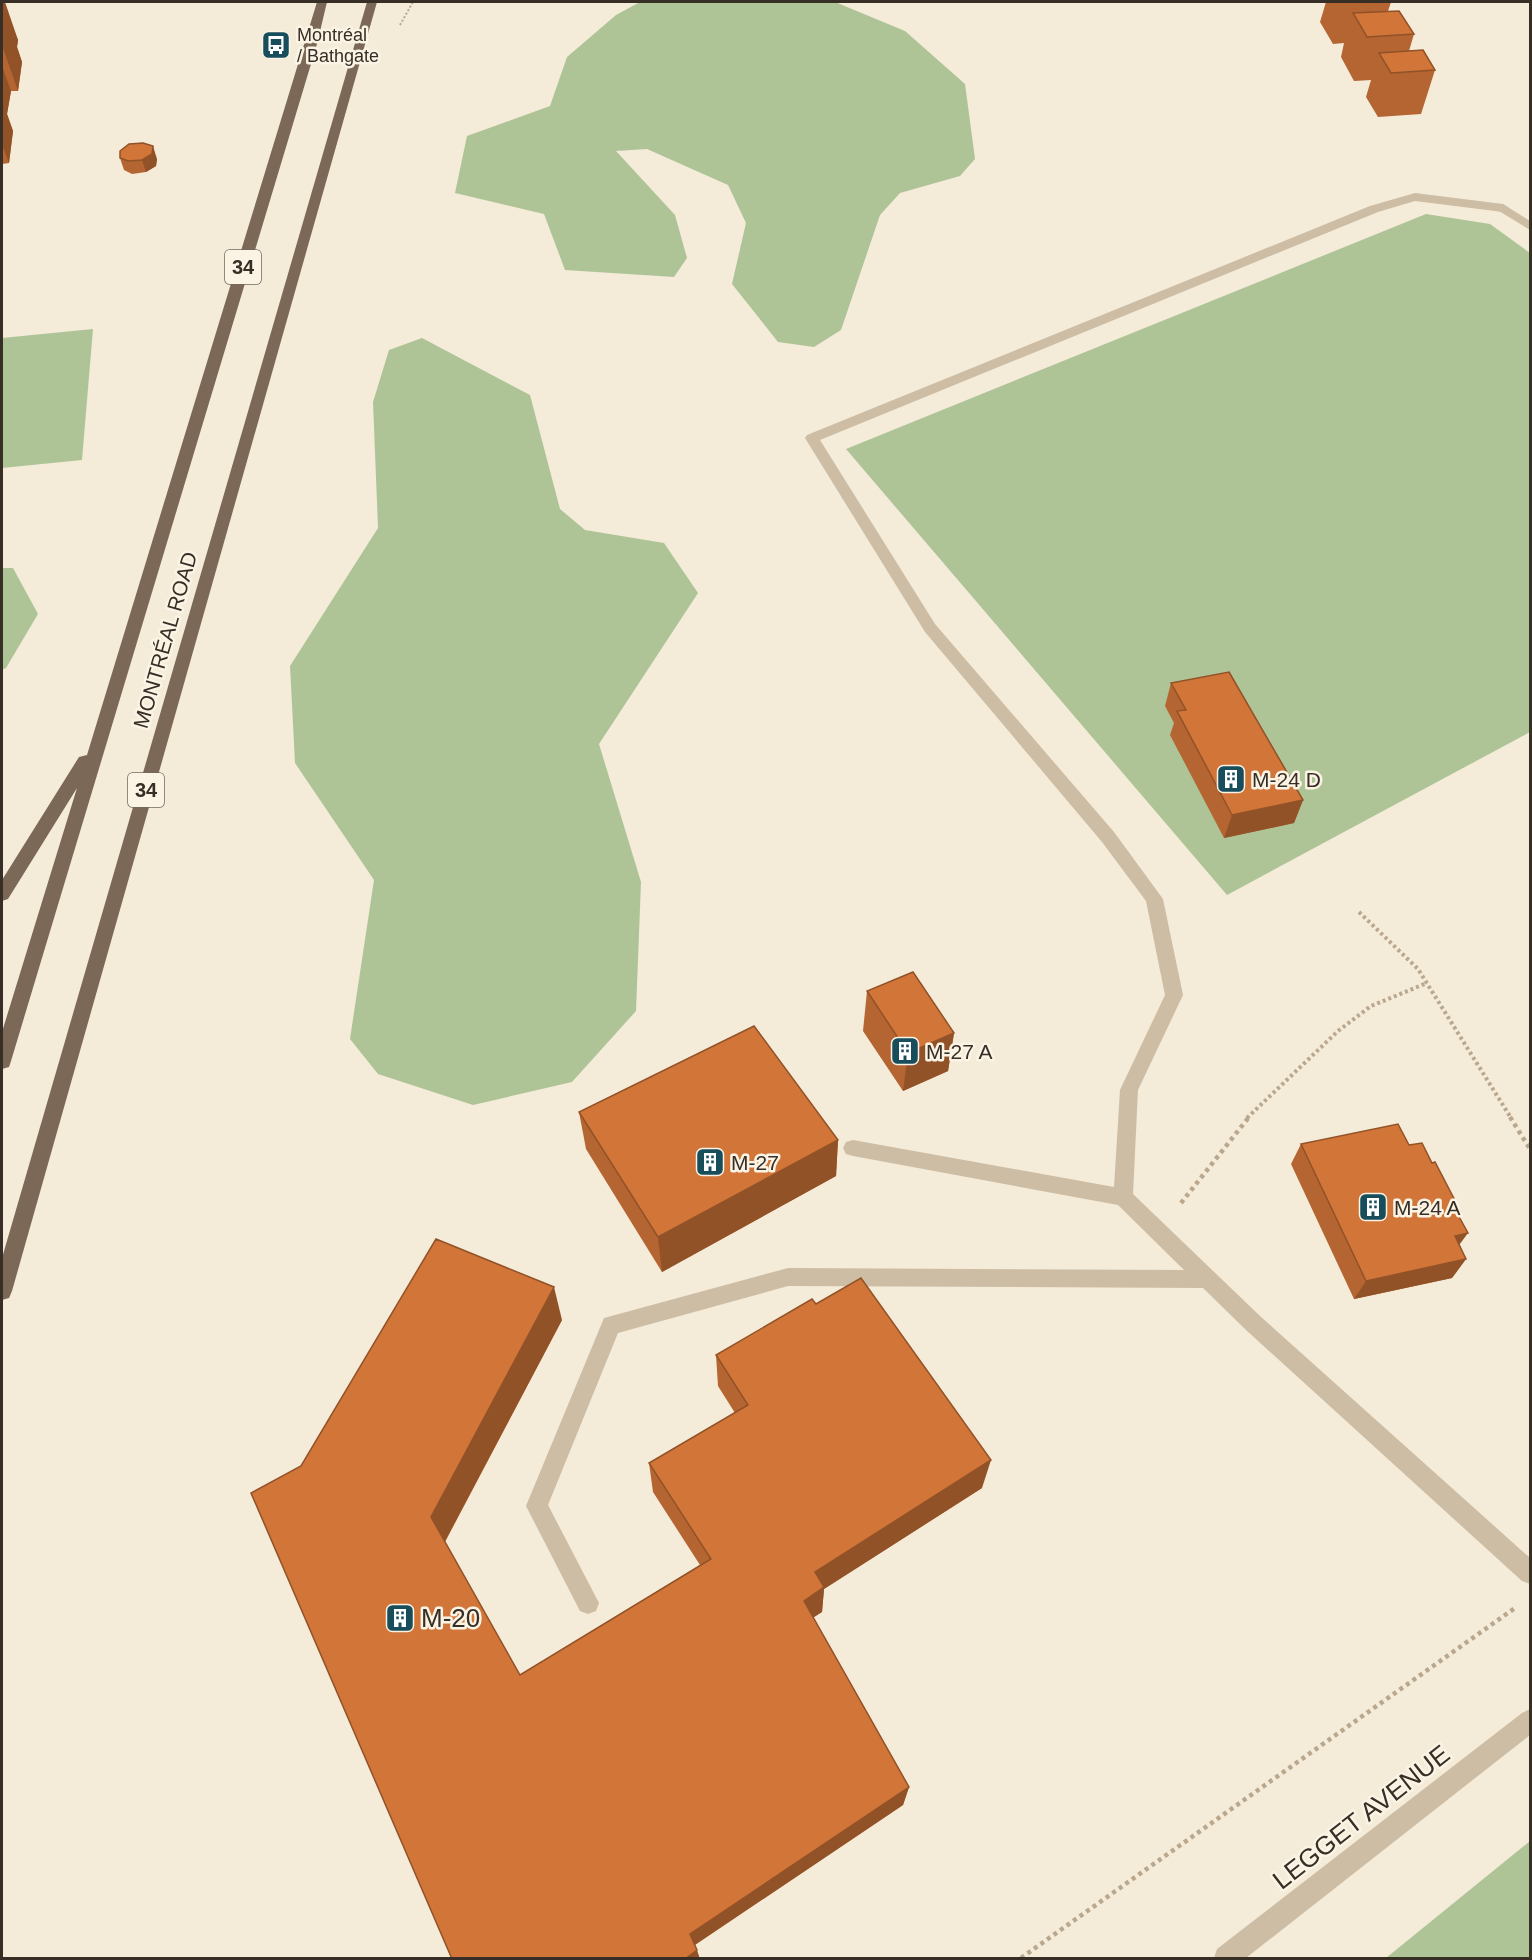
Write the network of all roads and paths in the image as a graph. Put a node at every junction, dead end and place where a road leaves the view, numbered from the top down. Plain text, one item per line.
1 (322, 2) edge
2 (372, 2) edge
3 (1530, 226) edge
4 (99, 739) junction
5 (2, 894) edge
6 (1359, 912) dead end
7 (1427, 983) junction
8 (2, 1061) edge
9 (853, 1148) dead end
10 (1530, 1149) edge
11 (1123, 1197) junction
12 (1159, 1232) junction
13 (1208, 1279) junction
14 (2, 1291) edge
15 (1530, 1573) edge
16 (588, 1603) dead end
17 (1521, 1604) dead end
18 (1530, 1721) edge
19 (1021, 1959) edge
20 (1226, 1959) edge

1 - 4 main road, MONTRÉAL ROAD / 34
2 - 14 main road, MONTRÉAL ROAD / 34
3 - 11 street
4 - 5 main road
4 - 8 main road, MONTRÉAL ROAD / 34
6 - 7 path
7 - 10 path
7 - 12 path
9 - 11 street
11 - 12 street
12 - 13 street
13 - 15 street
13 - 16 street
17 - 19 path
18 - 20 street, LEGGET AVENUE

